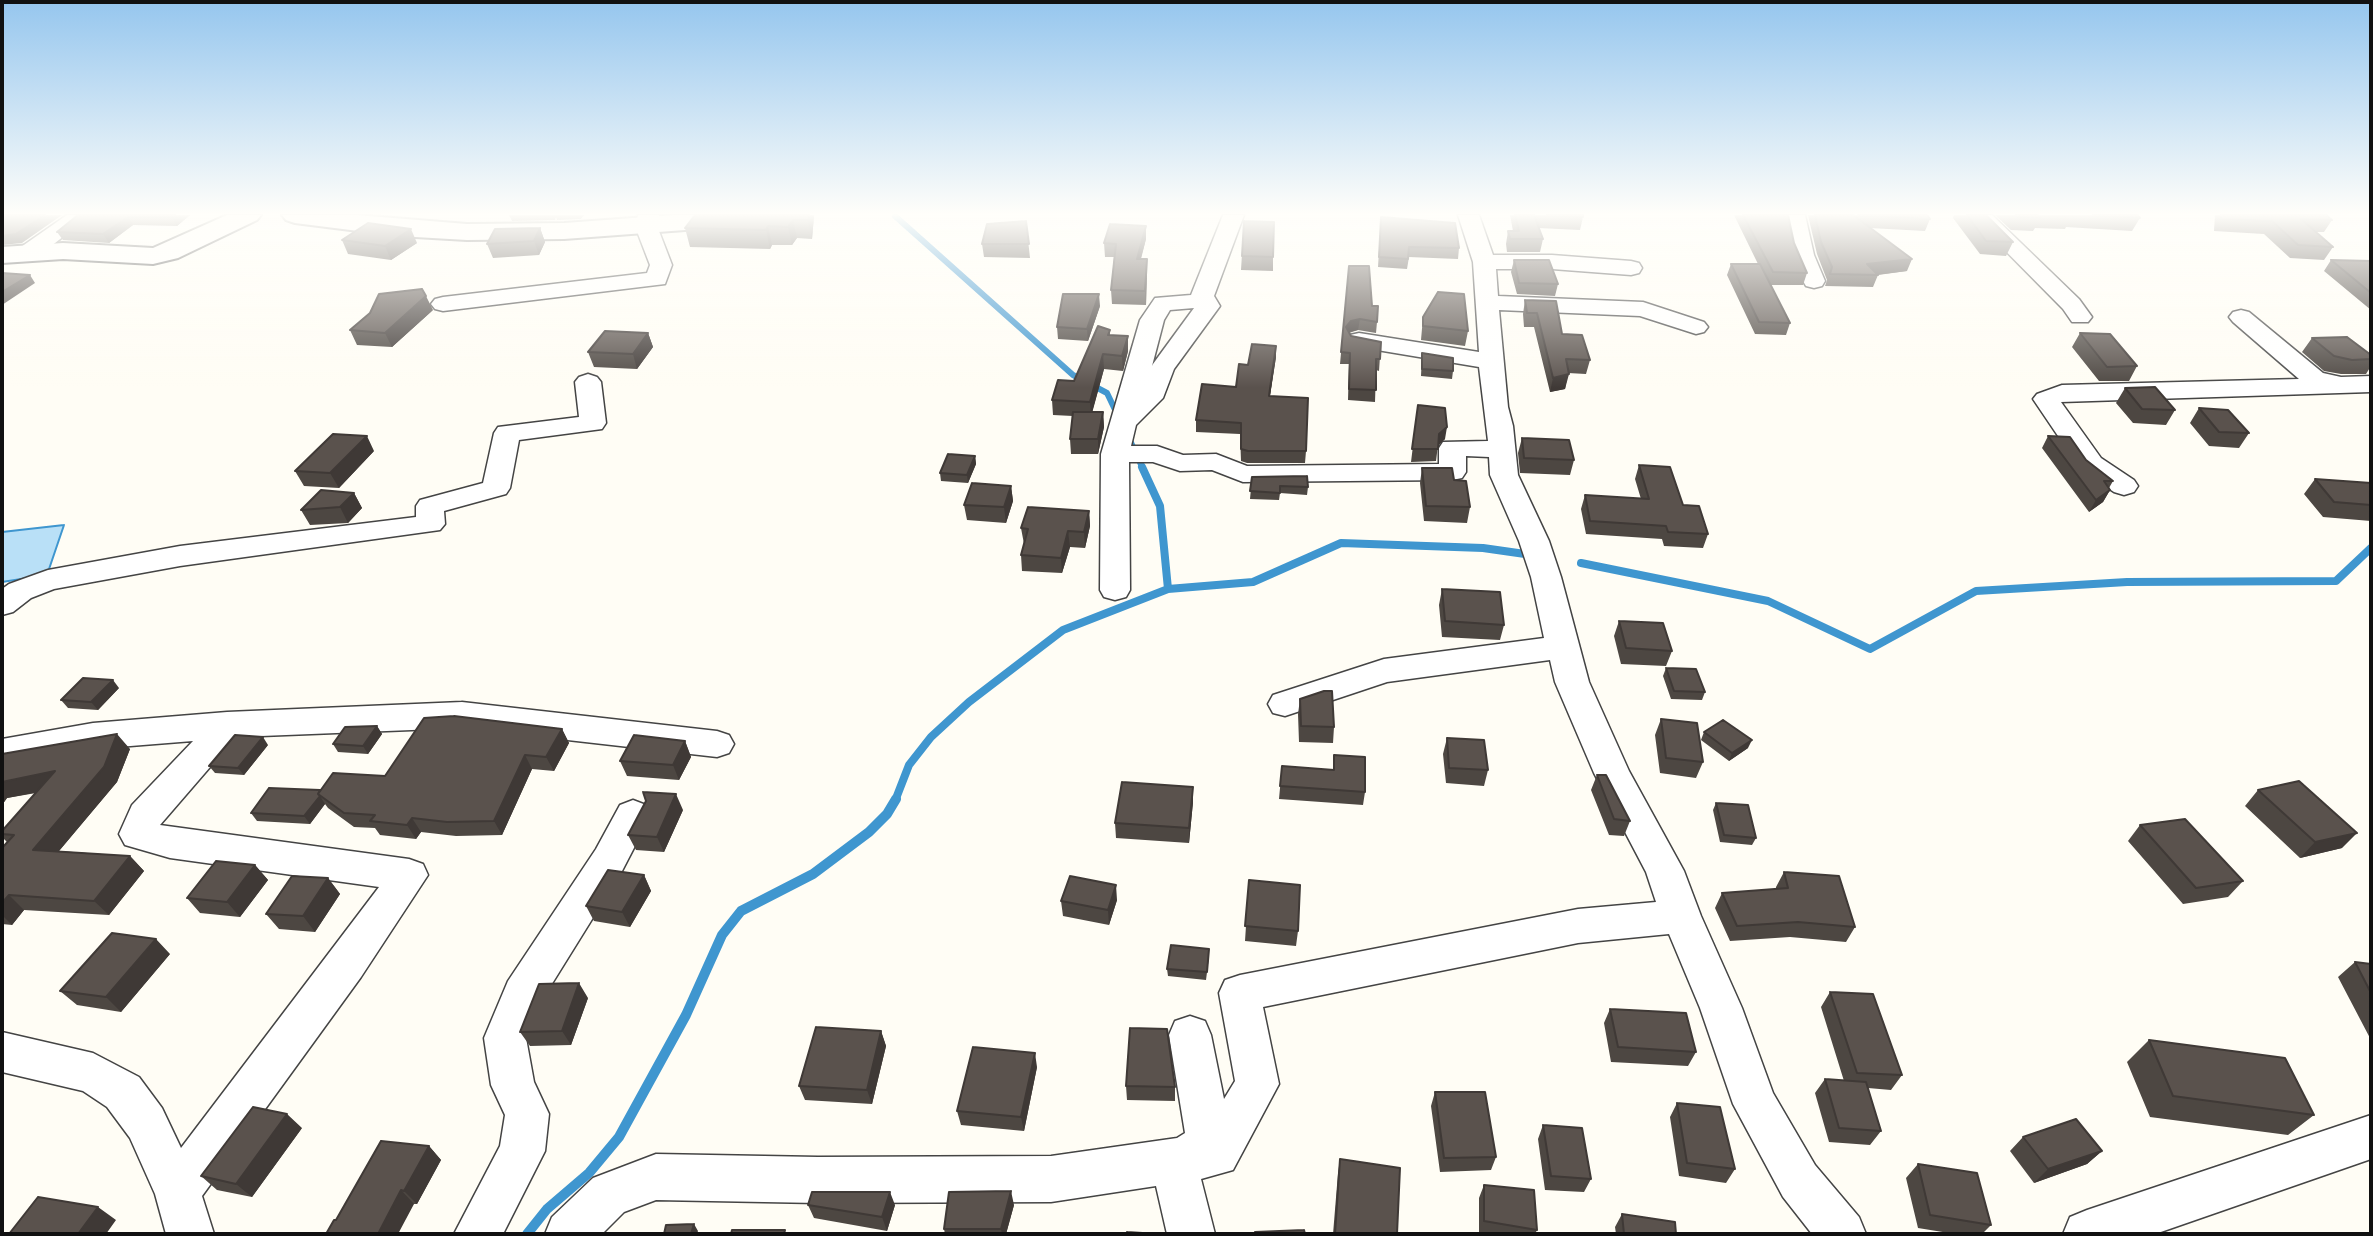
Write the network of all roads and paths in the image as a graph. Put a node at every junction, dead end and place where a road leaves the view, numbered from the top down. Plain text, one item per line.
1 (658, 273) edge
2 (1211, 273) edge
3 (1485, 273) edge
4 (1810, 273) edge
5 (2040, 273) edge
6 (1814, 281) dead end
7 (1202, 296) junction
8 (1487, 302) junction
9 (443, 304) dead end
10 (2080, 317) dead end
11 (2241, 317) dead end
12 (1696, 327) dead end
13 (1359, 340) edge
14 (1491, 361) junction
15 (589, 382) dead end
16 (2371, 384) edge
17 (2340, 385) junction
18 (1122, 424) junction
19 (1501, 449) junction
20 (1115, 454) junction
21 (2124, 486) dead end
22 (1115, 590) dead end
23 (2, 605) edge
24 (1563, 647) junction
25 (1285, 704) dead end
26 (227, 725) junction
27 (717, 744) dead end
28 (2, 752) edge
29 (633, 815) dead end
30 (1681, 916) junction
31 (1190, 1035) dead end
32 (5, 1056) edge
33 (2371, 1137) edge
34 (1181, 1160) junction
35 (177, 1191) junction
36 (190, 1234) edge
37 (478, 1234) edge
38 (569, 1234) edge
39 (1191, 1234) edge
40 (1842, 1234) edge
41 (2087, 1234) edge

1 - 9 street
2 - 7 street
3 - 8 street
4 - 6 street
5 - 10 street
7 - 18 street
7 - 18 street
8 - 12 street
8 - 14 street
11 - 17 street
13 - 14 street
14 - 19 street
15 - 23 street
16 - 17 street
17 - 21 street
18 - 20 street
19 - 20 street
19 - 24 street
20 - 22 street
24 - 25 street
24 - 30 street
26 - 27 street
26 - 28 street
26 - 35 street
29 - 37 street
30 - 34 street
30 - 40 street
31 - 34 street
32 - 35 street
33 - 41 street
34 - 38 street
34 - 39 street
35 - 36 street

